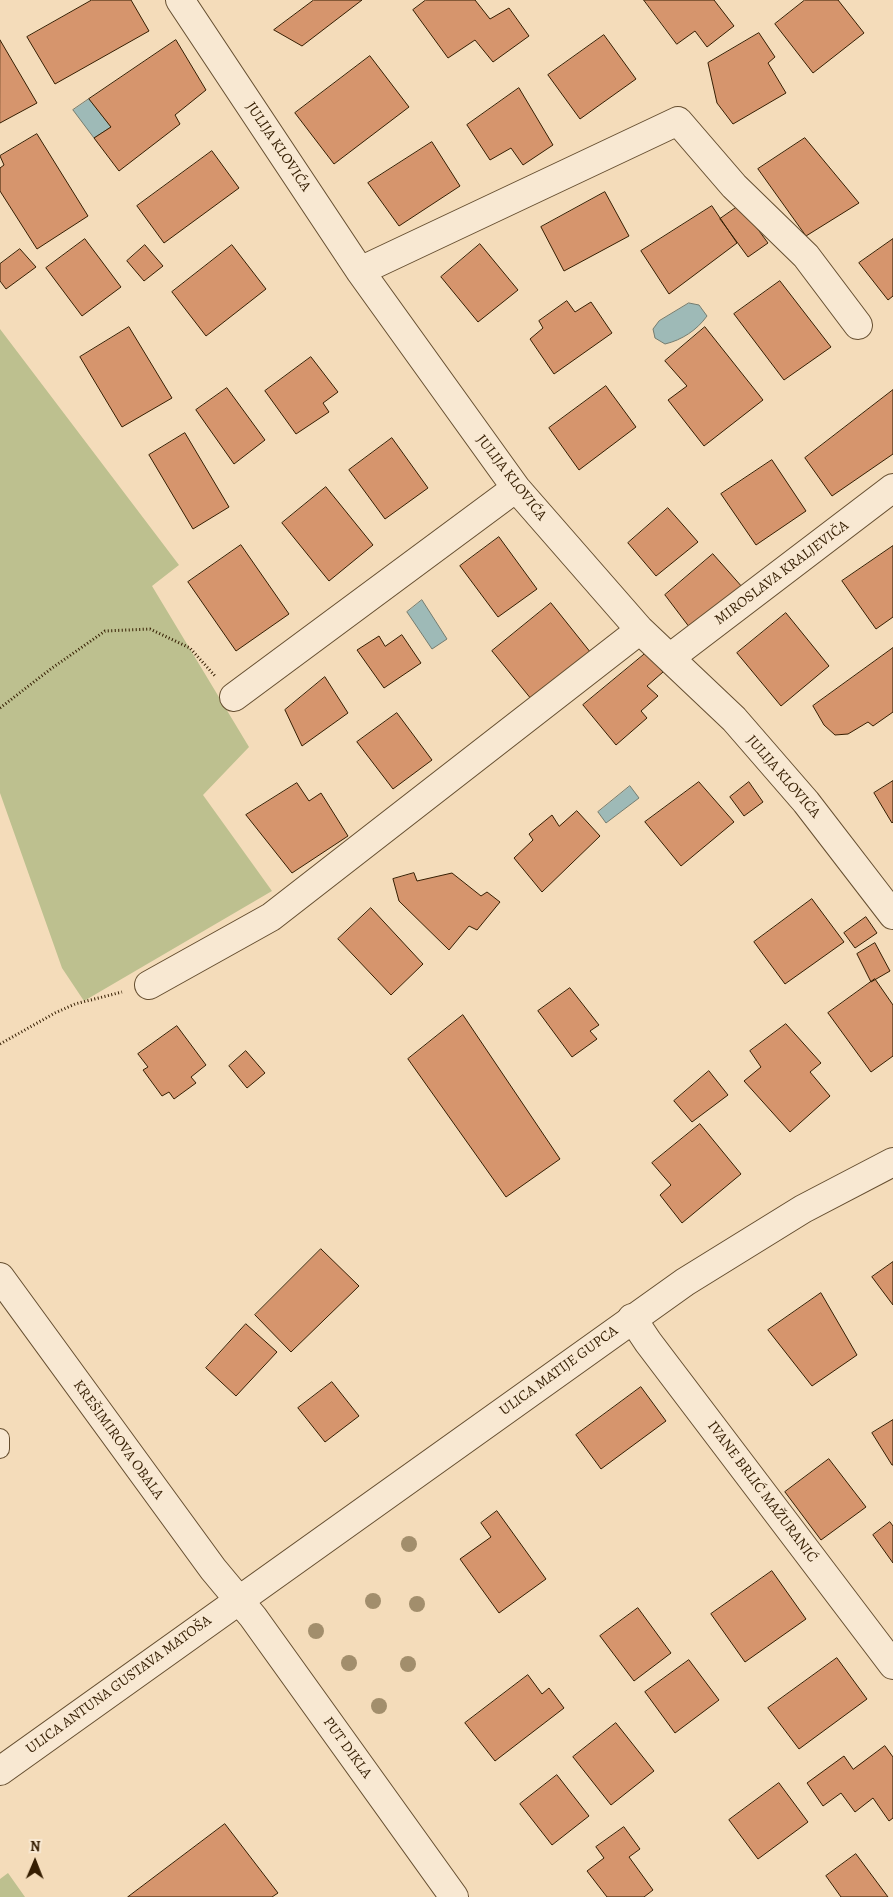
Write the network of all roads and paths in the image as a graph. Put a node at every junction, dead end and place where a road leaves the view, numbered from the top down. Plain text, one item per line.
1 (180, 0) edge
2 (360, 271) junction
3 (858, 325) dead end
4 (516, 488) junction
5 (893, 488) edge
6 (640, 630) junction
7 (670, 657) junction
8 (234, 697) joint
9 (0, 708) edge
10 (893, 915) edge
11 (149, 985) joint
12 (0, 1044) edge
13 (893, 1162) edge
14 (0, 1276) edge
15 (632, 1318) junction
16 (0, 1438) edge
17 (0, 1449) edge
18 (239, 1600) junction
19 (893, 1665) edge
20 (0, 1771) edge
21 (454, 1897) edge

1 - 2 street, JULIJA KLOVIĆA
2 - 3 street
2 - 4 street, JULIJA KLOVIĆA
4 - 6 street, JULIJA KLOVIĆA
4 - 8 street
5 - 7 street, MIROSLAVA KRALJEVIČA
6 - 7 street, JULIJA KLOVIĆA
6 - 11 street
7 - 10 street, JULIJA KLOVIĆA
8 - 9 path
11 - 12 path
13 - 15 street, ULICA MATIJE GUPCA
14 - 18 street, KREŠIMIROVA OBALA
15 - 18 street, ULICA MATIJE GUPCA
15 - 19 street, IVANE BRLIĆ MAŽURANIĆ
16 - 17 lane
18 - 20 street, ULICA ANTUNA GUSTAVA MATOŠA
18 - 21 street, PUT DIKLA

